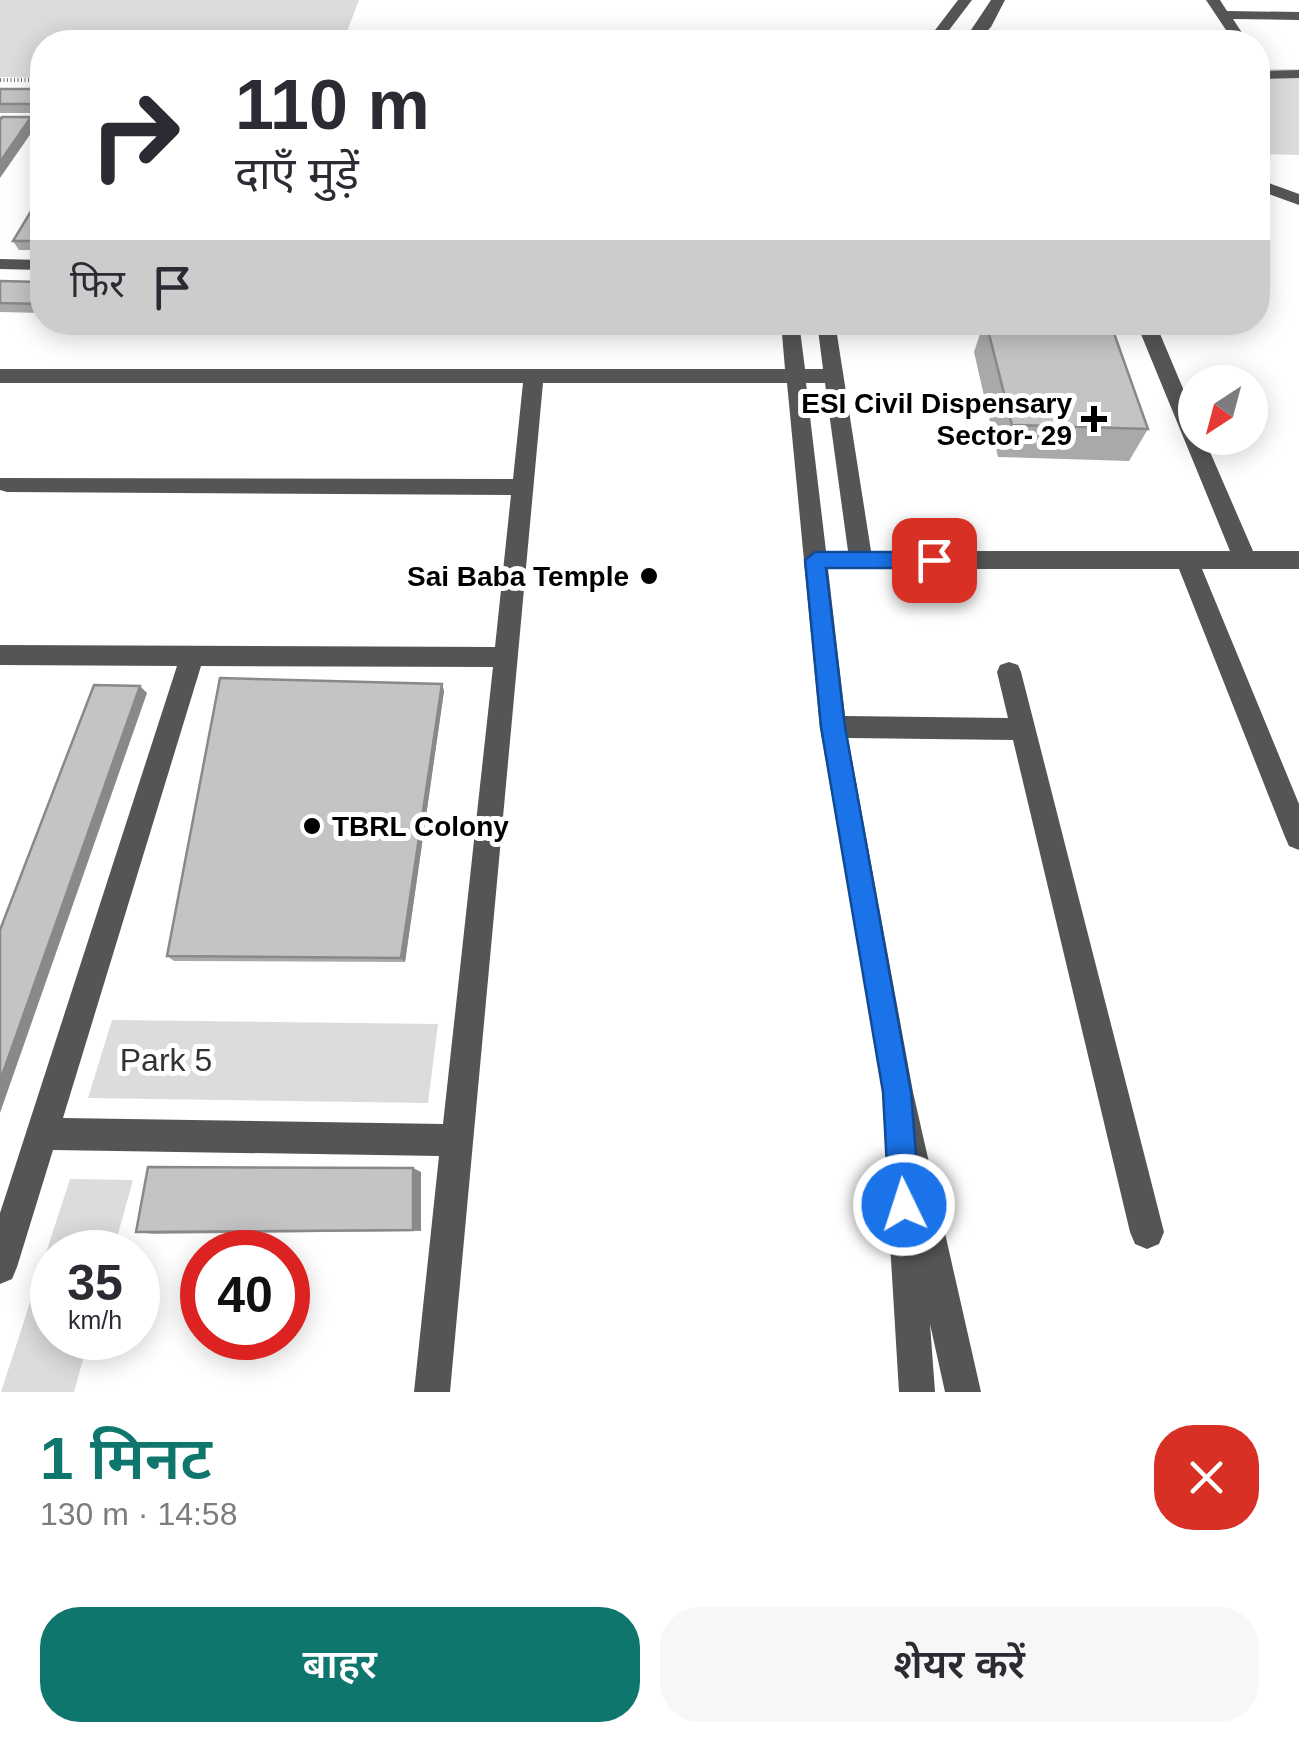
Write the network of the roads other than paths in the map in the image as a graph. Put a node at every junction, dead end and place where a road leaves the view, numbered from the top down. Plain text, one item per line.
1 (965, 0) edge
2 (998, 0) edge
3 (1213, 0) edge
4 (1223, 15) junction
5 (1299, 16) edge
6 (942, 30) edge
7 (982, 30) edge
8 (1233, 30) edge
9 (1299, 74) edge
10 (1270, 75) edge
11 (0, 122) edge
12 (30, 122) edge
13 (1270, 189) edge
14 (1299, 200) edge
15 (0, 264) edge
16 (30, 265) edge
17 (791, 335) edge
18 (828, 335) edge
19 (1150, 335) edge
20 (0, 376) edge
21 (534, 376) junction
22 (795, 376) junction
23 (834, 376) junction
24 (7, 484) dead end
25 (523, 487) junction
26 (815, 560) junction
27 (862, 560) junction
28 (1187, 560) junction
29 (1244, 560) junction
30 (1299, 560) edge
31 (0, 655) edge
32 (192, 656) junction
33 (504, 657) junction
34 (1010, 672) dead end
35 (833, 727) junction
36 (1024, 729) junction
37 (1299, 838) edge
38 (897, 1092) junction
39 (44, 1134) junction
40 (459, 1140) junction
41 (1147, 1232) dead end
42 (0, 1267) edge
43 (432, 1392) edge
44 (917, 1392) edge
45 (963, 1392) edge

1 - 6 street
2 - 7 street
3 - 4 street
4 - 5 street
4 - 8 street
9 - 10 street
11 - 12 street
13 - 14 street
15 - 16 street
17 - 22 street
18 - 23 street
19 - 29 street
20 - 21 street
21 - 22 street
21 - 25 street
22 - 23 street
22 - 26 street
23 - 27 street
24 - 25 street
25 - 33 street
26 - 27 street
26 - 35 street
27 - 28 street
28 - 29 street
28 - 37 street
29 - 30 street
31 - 32 street
32 - 33 street
32 - 39 street
33 - 40 street
34 - 36 street
35 - 36 street
35 - 38 street
36 - 41 street
38 - 44 street
38 - 45 street
39 - 40 street
39 - 42 street
40 - 43 street

